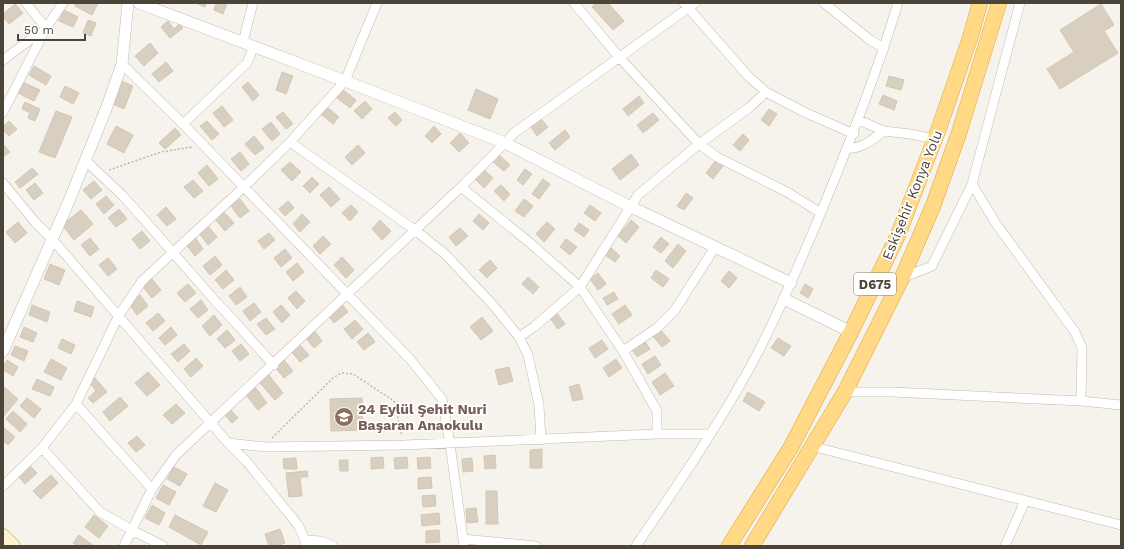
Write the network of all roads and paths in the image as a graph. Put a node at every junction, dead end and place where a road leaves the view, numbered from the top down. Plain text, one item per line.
1 (26, 3) edge
2 (64, 3) edge
3 (128, 3) edge
4 (139, 3) edge
5 (253, 3) edge
6 (377, 3) edge
7 (574, 3) edge
8 (824, 3) edge
9 (898, 3) edge
10 (980, 3) edge
11 (999, 3) edge
12 (1020, 3) edge
13 (689, 5) edge
14 (46, 28) junction
15 (243, 42) junction
16 (254, 46) junction
17 (884, 48) junction
18 (619, 57) junction
19 (3, 60) edge
20 (122, 64) junction
21 (345, 80) junction
22 (766, 92) junction
23 (3, 112) edge
24 (859, 120) junction
25 (183, 124) junction
26 (884, 131) junction
27 (854, 134) junction
28 (935, 139) junction
29 (290, 142) junction
30 (505, 143) junction
31 (699, 144) junction
32 (204, 145) junction
33 (848, 148) junction
34 (85, 160) junction
35 (98, 174) junction
36 (3, 183) edge
37 (972, 184) junction
38 (244, 187) junction
39 (461, 187) junction
40 (631, 208) junction
41 (821, 213) junction
42 (415, 230) junction
43 (52, 239) junction
44 (715, 246) junction
45 (172, 253) junction
46 (902, 278) junction
47 (791, 283) junction
48 (580, 287) junction
49 (347, 295) junction
50 (784, 299) junction
51 (119, 315) junction
52 (851, 332) junction
53 (519, 337) junction
54 (3, 351) edge
55 (623, 351) junction
56 (274, 364) junction
57 (845, 392) junction
58 (1081, 401) junction
59 (76, 404) junction
60 (1121, 405) edge
61 (211, 423) junction
62 (657, 434) junction
63 (710, 434) junction
64 (541, 440) junction
65 (228, 443) junction
66 (450, 444) junction
67 (404, 445) junction
68 (811, 446) junction
69 (265, 447) junction
70 (42, 448) junction
71 (3, 486) edge
72 (152, 489) junction
73 (1025, 501) junction
74 (1121, 525) edge
75 (132, 530) junction
76 (3, 535) edge
77 (463, 542) edge
78 (305, 543) edge
79 (14, 546) edge
80 (124, 546) edge
81 (163, 546) edge
82 (333, 546) edge
83 (536, 546) edge
84 (636, 546) edge
85 (729, 546) edge
86 (752, 546) edge
87 (1005, 546) edge

1 - 14 street
2 - 14 street
3 - 20 street
4 - 15 street
5 - 15 street
6 - 21 street
7 - 18 street
8 - 17 street
9 - 17 street
10 - 28 highway, Eskişehir Konya Yolu / D675
11 - 46 highway, D675
12 - 37 street
13 - 18 street
13 - 22 street
14 - 19 street
14 - 23 street
15 - 16 street
16 - 21 street
16 - 25 street
17 - 24 street
18 - 30 street
18 - 31 street
20 - 25 street
20 - 34 street
21 - 29 street
21 - 30 street
22 - 27 street
22 - 31 street
24 - 26 street
24 - 27 street
25 - 32 street
26 - 28 street
26 - 33 street
27 - 33 street
28 - 52 highway, Eskişehir Konya Yolu / D675
29 - 38 street
29 - 42 street
30 - 39 street
30 - 40 street
31 - 40 street
31 - 41 street
32 - 35 path
32 - 38 street
33 - 41 street
34 - 35 street
34 - 43 street
35 - 45 street
36 - 43 street
37 - 46 street
37 - 58 street
38 - 45 street
38 - 49 street
39 - 42 street
39 - 48 street
40 - 44 street
40 - 48 street
41 - 47 street
42 - 49 street
42 - 53 street
43 - 51 street
43 - 54 street
44 - 47 street
44 - 55 street
45 - 51 street
45 - 56 street
46 - 57 highway, D675
47 - 50 street
48 - 53 street
48 - 55 street
49 - 56 street
49 - 66 street
50 - 52 street
50 - 63 street
51 - 59 street
51 - 61 street
52 - 85 highway, Eskişehir Konya Yolu / D675
53 - 64 street
55 - 62 street
56 - 61 street
57 - 58 street
57 - 68 highway, D675
58 - 60 street
59 - 70 street
59 - 72 street
61 - 65 street
61 - 72 street
62 - 63 street
62 - 64 street
63 - 84 street
64 - 66 street
65 - 69 street
65 - 78 street
66 - 67 street
66 - 77 street
67 - 69 street
67 - 69 path
68 - 73 street
68 - 86 highway, D675
70 - 71 street
70 - 75 street
72 - 75 street
73 - 74 street
73 - 87 street
75 - 80 street
75 - 81 street
76 - 79 main road
77 - 83 street
78 - 82 street

